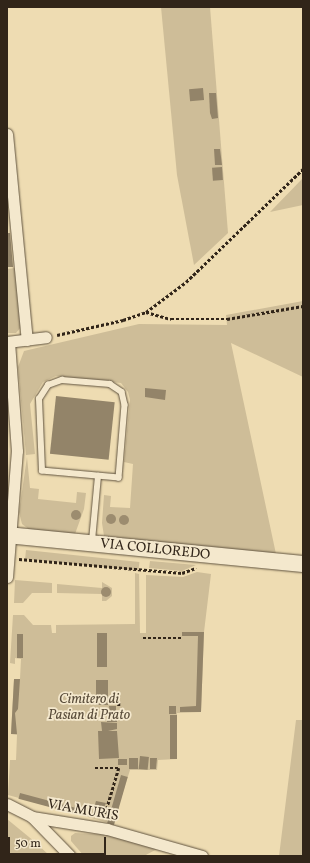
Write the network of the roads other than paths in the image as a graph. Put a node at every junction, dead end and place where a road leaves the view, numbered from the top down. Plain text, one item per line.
1 (7, 134) edge
2 (46, 338) road end
3 (27, 340) junction
4 (8, 342) edge
5 (98, 476) junction
6 (8, 535) edge
7 (92, 544) junction
8 (303, 564) edge
9 (7, 577) edge
10 (7, 804) edge
11 (32, 818) junction
12 (70, 856) edge
13 (202, 856) edge

1 - 3 street
2 - 3 street
3 - 4 street
4 - 6 street
5 - 5 lane
5 - 7 lane
6 - 7 main road, VIA COLLOREDO
6 - 9 street
7 - 8 main road, VIA COLLOREDO
10 - 11 street, VIA MURIS
11 - 12 street
11 - 13 street, VIA MURIS

